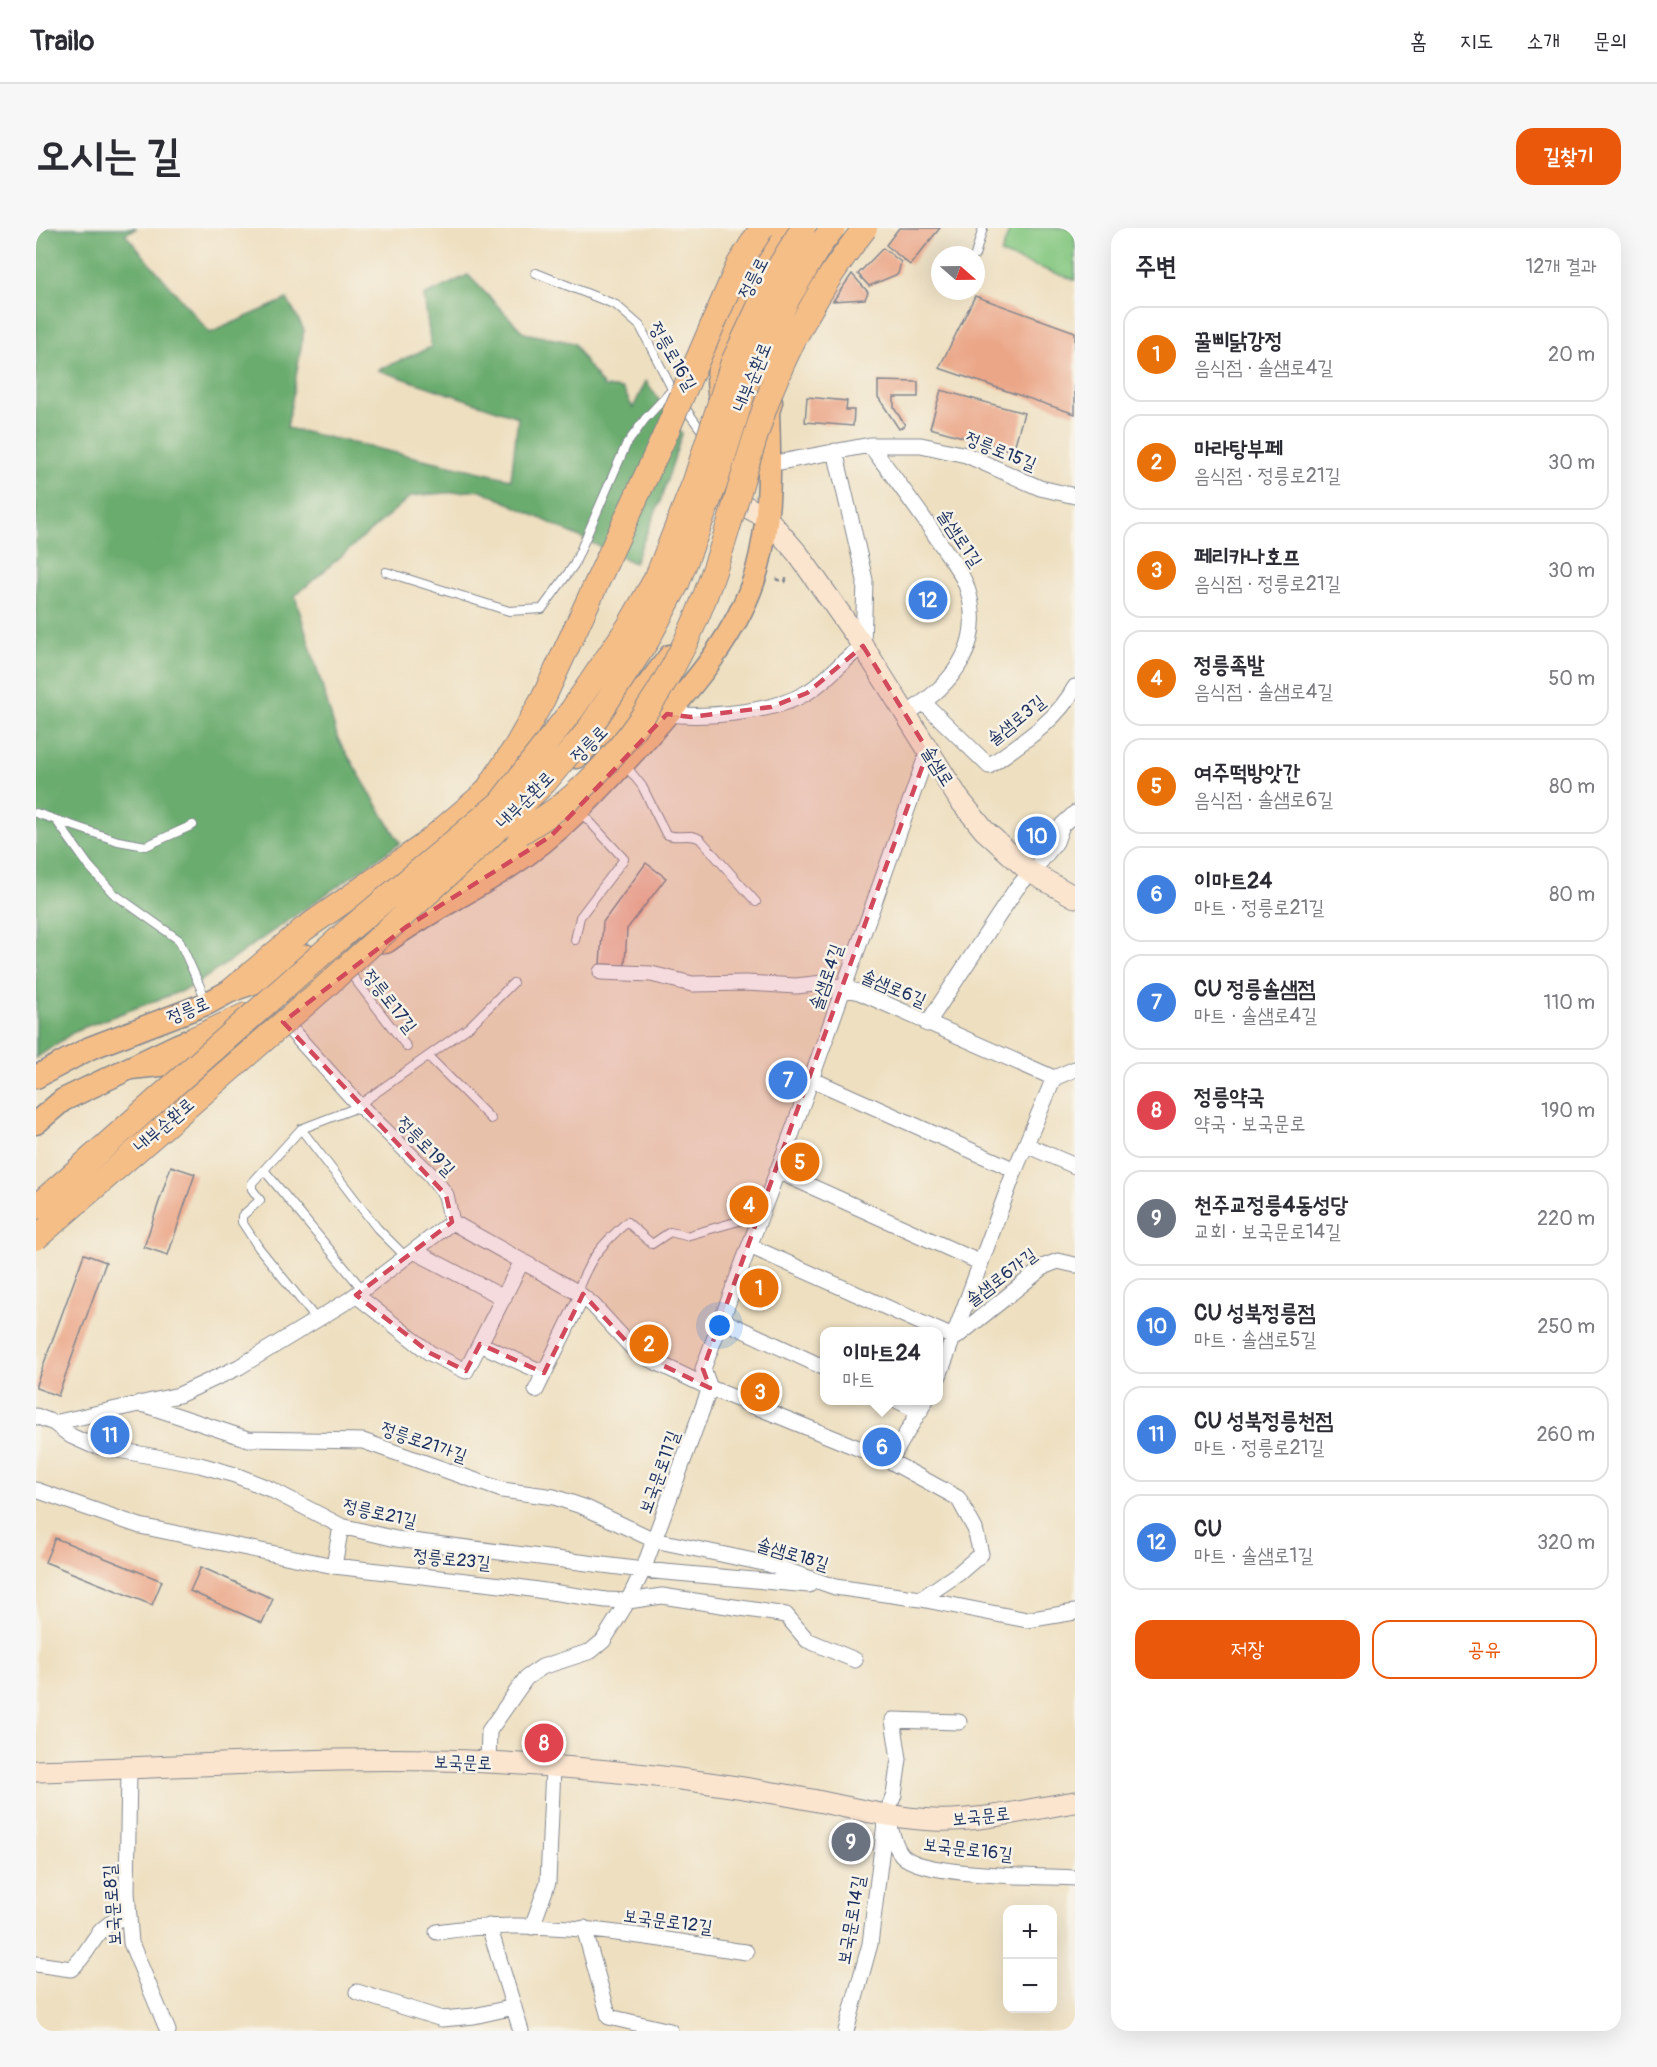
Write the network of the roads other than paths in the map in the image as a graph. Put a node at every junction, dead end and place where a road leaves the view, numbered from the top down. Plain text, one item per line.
1 (762, 228) edge
2 (783, 228) edge
3 (803, 228) edge
4 (834, 228) edge
5 (855, 228) edge
6 (865, 228) edge
7 (983, 228) edge
8 (978, 246) edge
9 (536, 273) dead end
10 (672, 390) junction
11 (870, 445) junction
12 (835, 451) junction
13 (770, 464) junction
14 (728, 468) junction
15 (1075, 496) edge
16 (733, 500) junction
17 (766, 517) junction
18 (386, 572) dead end
19 (863, 646) junction
20 (1075, 687) edge
21 (924, 703) junction
22 (667, 714) junction
23 (906, 714) junction
24 (928, 751) junction
25 (623, 763) junction
26 (36, 813) edge
27 (1075, 813) edge
28 (585, 816) junction
29 (56, 820) junction
30 (193, 825) dead end
31 (1030, 872) junction
32 (1075, 897) edge
33 (756, 902) dead end
34 (575, 940) dead end
35 (601, 972) dead end
36 (350, 973) junction
37 (513, 983) dead end
38 (843, 988) junction
39 (232, 990) junction
40 (207, 1003) junction
41 (281, 1019) junction
42 (927, 1024) junction
43 (259, 1030) junction
44 (196, 1038) junction
45 (407, 1047) dead end
46 (428, 1056) junction
47 (131, 1068) junction
48 (1075, 1068) edge
49 (36, 1077) edge
50 (811, 1078) junction
51 (1054, 1078) junction
52 (357, 1104) junction
53 (491, 1119) dead end
54 (36, 1123) edge
55 (300, 1129) junction
56 (1026, 1145) junction
57 (1075, 1166) edge
58 (264, 1170) junction
59 (1015, 1170) junction
60 (777, 1172) junction
61 (36, 1207) edge
62 (760, 1215) junction
63 (452, 1222) junction
64 (36, 1238) edge
65 (754, 1248) dead end
66 (410, 1254) junction
67 (522, 1262) junction
68 (980, 1262) junction
69 (1075, 1265) edge
70 (359, 1292) junction
71 (580, 1294) junction
72 (504, 1298) junction
73 (317, 1320) junction
74 (726, 1322) dead end
75 (930, 1327) edge
76 (943, 1333) edge
77 (955, 1338) junction
78 (480, 1344) junction
79 (820, 1366) edge
80 (943, 1366) edge
81 (544, 1373) junction
82 (710, 1388) junction
83 (536, 1390) dead end
84 (139, 1403) junction
85 (923, 1406) edge
86 (36, 1416) edge
87 (54, 1424) junction
88 (890, 1461) junction
89 (36, 1490) edge
90 (341, 1526) junction
91 (654, 1540) junction
92 (334, 1566) junction
93 (643, 1570) junction
94 (834, 1587) junction
95 (921, 1599) junction
96 (628, 1601) junction
97 (1075, 1612) edge
98 (855, 1660) dead end
99 (960, 1722) dead end
100 (488, 1762) junction
101 (553, 1768) junction
102 (129, 1769) junction
103 (36, 1771) edge
104 (1075, 1802) edge
105 (886, 1815) junction
106 (1075, 1878) edge
107 (129, 1916) junction
108 (489, 1926) junction
109 (532, 1927) junction
110 (584, 1928) junction
111 (437, 1932) dead end
112 (746, 1952) dead end
113 (36, 1964) edge
114 (357, 1992) dead end
115 (514, 2007) junction
116 (168, 2031) edge
117 (521, 2031) edge
118 (670, 2031) edge
119 (846, 2031) edge

1 - 39 highway, bridge
2 - 14 main road, 정릉로
3 - 61 highway, 내부순환로, bridge
4 - 64 highway, 내부순환로, bridge
5 - 13 main road, 정릉로
6 - 44 highway, bridge
7 - 8 lane
9 - 10 lane, 정릉로16길
10 - 14 lane, 정릉로16길
10 - 18 lane
11 - 12 street, 정릉로15길
11 - 15 street, 정릉로15길
11 - 21 street, 솔샘로1길
12 - 13 street, 정릉로15길
12 - 19 street
13 - 17 main road, 정릉로
14 - 16 main road, 정릉로
16 - 17 main road, 솔샘로
16 - 39 main road, 정릉로
17 - 19 main road, 솔샘로
17 - 22 main road, 정릉로
19 - 22 street
19 - 23 main road, 솔샘로
20 - 21 street, 솔샘로3길
21 - 23 street, 솔샘로1길
22 - 25 main road, 정릉로
23 - 24 main road, 솔샘로
24 - 31 main road, 솔샘로
24 - 38 street, 솔샘로4길
25 - 28 main road, 정릉로
25 - 33 lane
26 - 29 lane
27 - 31 street
28 - 34 lane
28 - 36 main road, 정릉로
29 - 30 lane
29 - 40 lane
31 - 32 main road, 솔샘로
31 - 42 street
35 - 38 street, 솔샘로6길
36 - 41 main road, 정릉로
36 - 45 lane, 정릉로17길
37 - 46 lane
38 - 42 street, 솔샘로6길
38 - 50 street, 솔샘로4길
39 - 40 main road, 정릉로
40 - 49 main road, 정릉로
41 - 43 main road, 정릉로
41 - 52 street, 정릉로19길
42 - 51 street, 솔샘로6길
43 - 44 main road, 정릉로
43 - 47 main road, 정릉로
44 - 47 main road, 정릉로
46 - 52 lane
46 - 53 lane
47 - 54 main road, 정릉로
48 - 51 street
50 - 59 street
50 - 60 street, 솔샘로4길
51 - 56 street
52 - 55 lane
52 - 63 street, 정릉로19길
55 - 58 lane
55 - 66 lane
56 - 57 street
56 - 59 street
58 - 70 lane
58 - 73 lane
59 - 68 street
60 - 62 street, 솔샘로4길
60 - 68 street
62 - 71 lane
62 - 82 street, 솔샘로4길
63 - 66 street
63 - 67 street
65 - 75 street
66 - 70 street
66 - 72 street
67 - 71 street
67 - 72 street
68 - 77 street
69 - 77 street, 솔샘로6가길
70 - 73 street
70 - 78 street
71 - 81 street
71 - 82 street
72 - 78 street
73 - 84 street
74 - 79 street
76 - 77 street
77 - 80 street
78 - 81 street
81 - 83 street
82 - 88 street
82 - 91 street, 보국문로11길
84 - 87 street
84 - 91 street, 정릉로21가길
85 - 88 street
86 - 87 street, 정릉로21길
87 - 90 street, 정릉로21길
88 - 95 street
89 - 92 street, 정릉로23길
90 - 92 street
90 - 93 street, 정릉로21길
91 - 93 street, 보국문로11길
91 - 94 street, 솔샘로18길
92 - 96 street, 정릉로23길
93 - 94 street
93 - 96 street, 보국문로11길
94 - 95 street, 솔샘로18길
95 - 97 street, 솔샘로18길
96 - 98 street, 정릉로23길
96 - 100 street, 보국문로11길
99 - 105 street
100 - 101 main road, 보국문로
100 - 102 main road, 보국문로
101 - 105 main road, 보국문로
101 - 109 street
102 - 103 main road, 보국문로
102 - 107 street, 보국문로8길
104 - 105 main road, 보국문로
105 - 106 street, 보국문로16길
105 - 119 street, 보국문로14길
107 - 113 street
107 - 116 street, 보국문로8길
108 - 109 street, 보국문로12길
108 - 111 street, 보국문로12길
108 - 115 street
109 - 110 street, 보국문로12길
110 - 112 street, 보국문로12길
110 - 118 street
114 - 115 street
115 - 117 street

